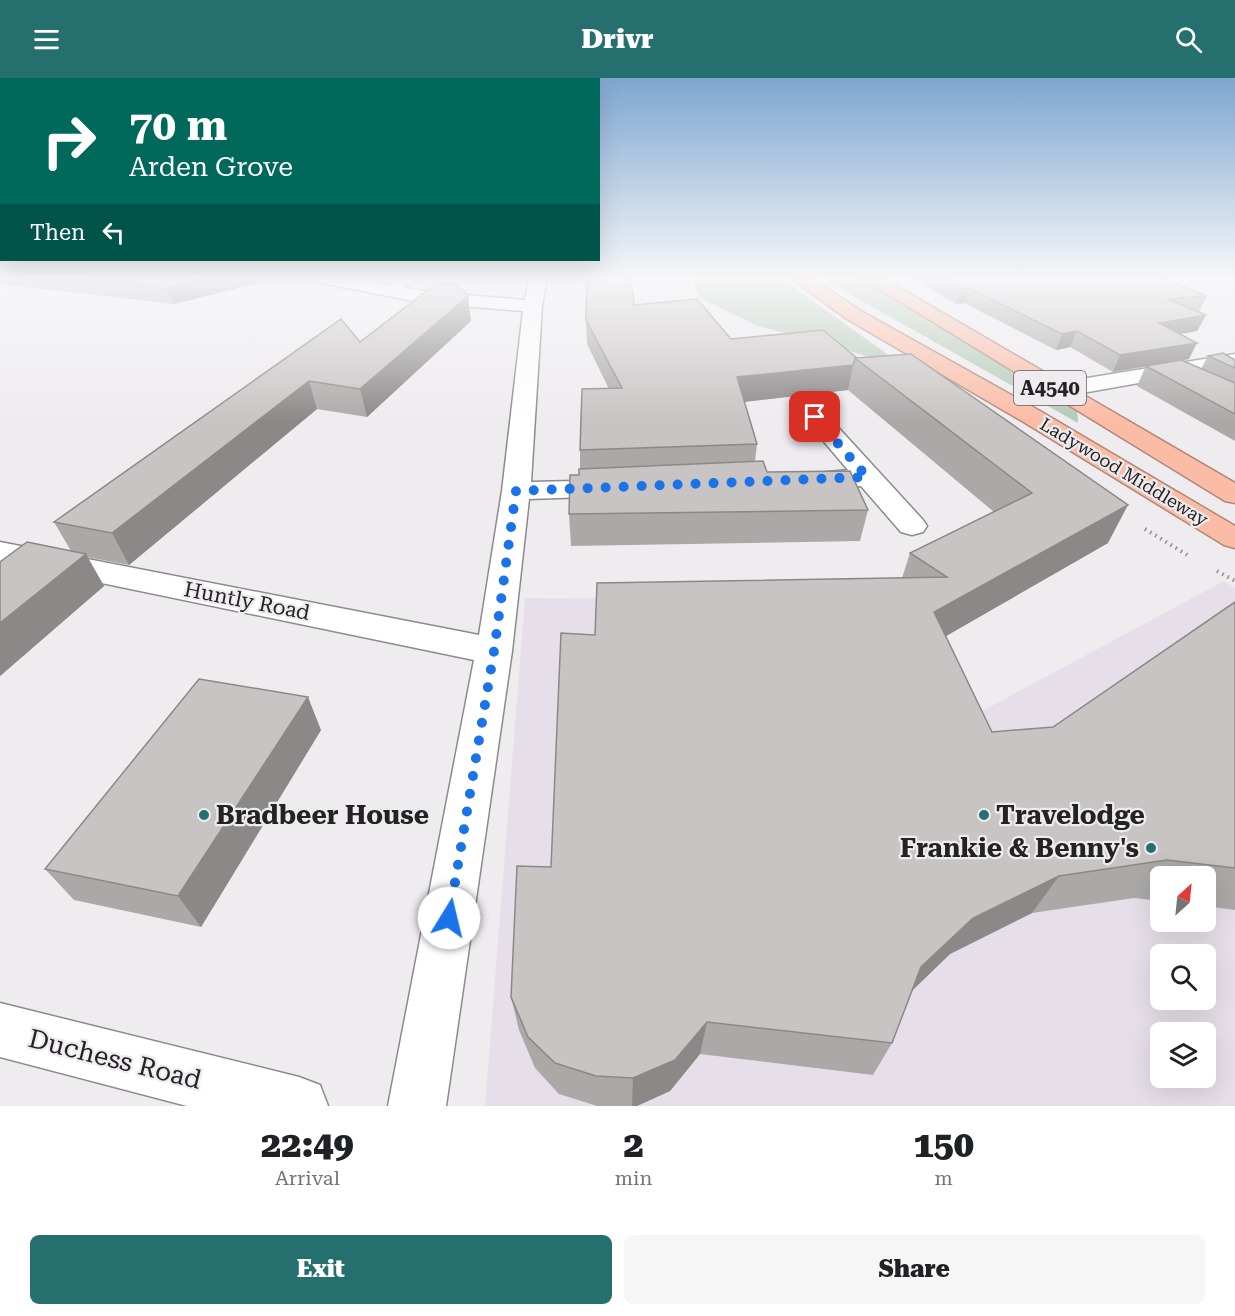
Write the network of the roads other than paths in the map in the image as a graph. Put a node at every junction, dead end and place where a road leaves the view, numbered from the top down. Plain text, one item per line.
1 (536, 325) edge
2 (871, 325) edge
3 (946, 325) edge
4 (1235, 360) edge
5 (1173, 371) junction
6 (1198, 383) edge
7 (1064, 396) junction
8 (815, 417) dead end
9 (1132, 435) junction
10 (867, 477) junction
11 (783, 482) edge
12 (643, 487) edge
13 (516, 491) junction
14 (1235, 495) edge
15 (1235, 504) edge
16 (912, 526) dead end
17 (1235, 539) edge
18 (0, 552) edge
19 (494, 651) junction
20 (0, 1030) edge
21 (299, 1106) edge
22 (417, 1106) edge

1 - 13 street
2 - 17 highway, Ladywood Middleway / A4540
3 - 7 highway, Ladywood Middleway / A4540
4 - 5 street
5 - 6 lane
5 - 7 street
7 - 9 highway, Ladywood Middleway / A4540
8 - 10 street
9 - 14 highway, Ladywood Middleway / A4540
9 - 15 lane
10 - 11 street
10 - 16 street
12 - 13 street
13 - 19 street
18 - 19 street, Huntly Road
19 - 22 street
20 - 21 street, Duchess Road

